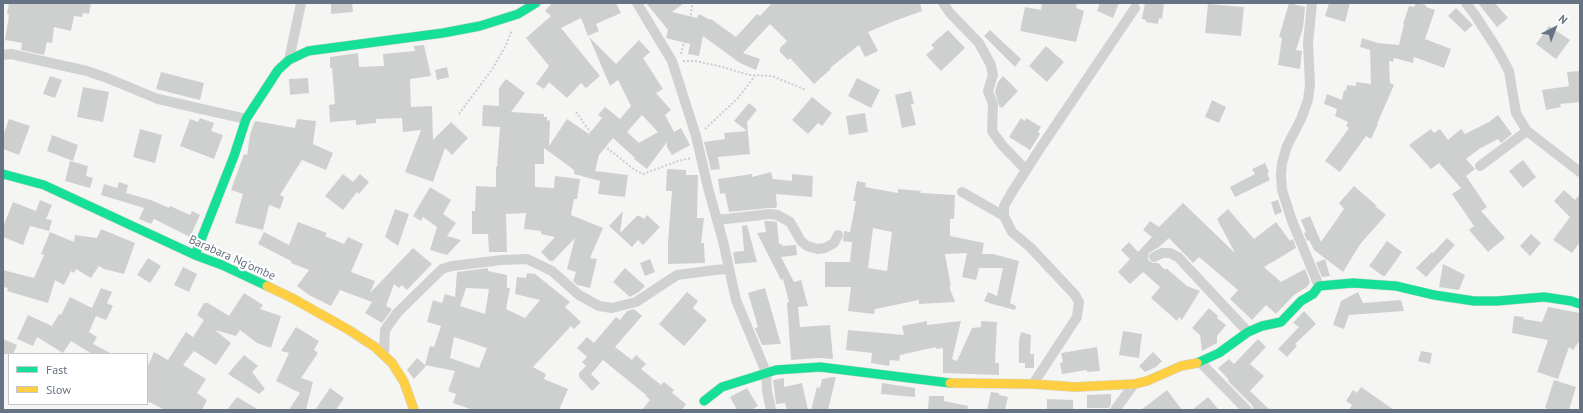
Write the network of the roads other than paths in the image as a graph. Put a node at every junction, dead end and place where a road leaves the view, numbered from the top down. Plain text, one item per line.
1 (301, 3) edge
2 (536, 3) edge
3 (637, 3) edge
4 (944, 3) edge
5 (1312, 3) edge
6 (1466, 3) edge
7 (1136, 8) dead end
8 (3, 55) edge
9 (288, 60) junction
10 (246, 119) junction
11 (1527, 131) junction
12 (1480, 166) dead end
13 (1026, 170) junction
14 (1580, 172) edge
15 (3, 174) edge
16 (962, 192) dead end
17 (1004, 216) junction
18 (717, 220) junction
19 (838, 235) dead end
20 (195, 255) junction
21 (1154, 257) dead end
22 (728, 269) junction
23 (1319, 286) junction
24 (1580, 304) edge
25 (1248, 332) junction
26 (384, 354) junction
27 (1200, 362) junction
28 (766, 372) junction
29 (1033, 384) junction
30 (1134, 384) junction
31 (704, 401) dead end
32 (414, 410) edge
33 (771, 410) edge
34 (1115, 410) edge
35 (1247, 410) edge

1 - 9 street
2 - 9 street
3 - 18 street
4 - 13 street
5 - 23 street
6 - 11 street
7 - 13 street
8 - 10 street
9 - 10 street
10 - 20 street
11 - 12 street
11 - 14 street
13 - 17 street
15 - 20 street, Barabara Ng'ombe
16 - 17 street
17 - 29 street
18 - 19 street
18 - 22 street
20 - 26 street, Barabara Ng'ombe
21 - 25 street
22 - 26 street
22 - 28 street
23 - 24 street
23 - 25 street
25 - 27 street
26 - 32 street, Barabara Ng'ombe
27 - 30 street
27 - 35 street
28 - 29 street
28 - 31 street
28 - 33 street
29 - 30 street
30 - 34 street

